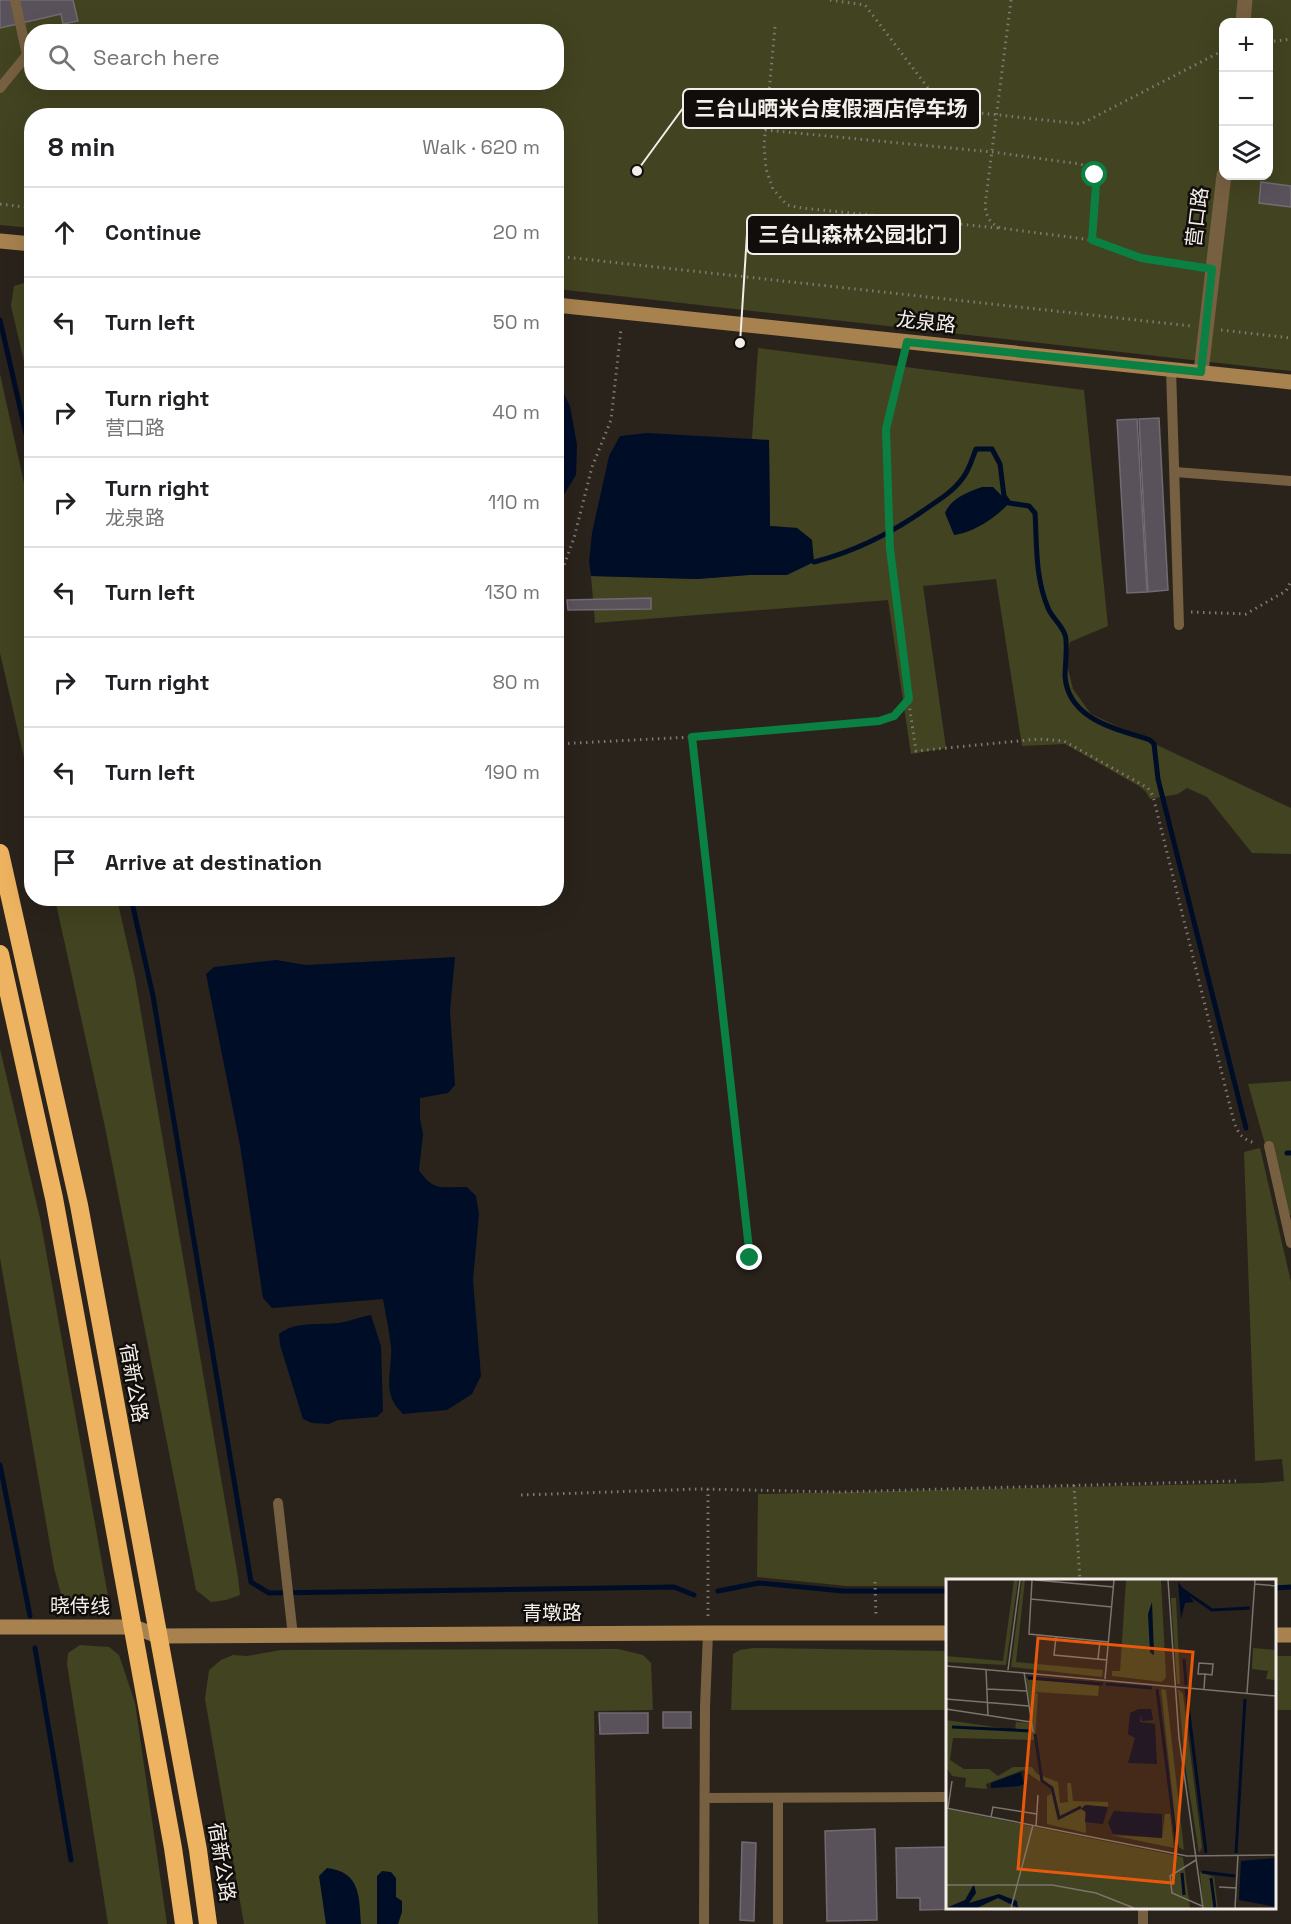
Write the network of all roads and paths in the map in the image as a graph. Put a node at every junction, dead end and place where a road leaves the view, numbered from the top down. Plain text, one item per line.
1 (15, 0) edge
2 (830, 0) edge
3 (1011, 0) edge
4 (1245, 0) edge
5 (1243, 18) edge
6 (774, 27) dead end
7 (1291, 39) edge
8 (24, 41) edge
9 (1273, 41) edge
10 (1219, 53) edge
11 (24, 59) edge
12 (0, 88) edge
13 (997, 115) junction
14 (765, 130) junction
15 (992, 152) junction
16 (1223, 180) edge
17 (0, 204) edge
18 (24, 207) edge
19 (1000, 228) junction
20 (1092, 240) junction
21 (0, 241) edge
22 (24, 243) edge
23 (564, 257) edge
24 (1212, 269) junction
25 (564, 306) edge
26 (623, 312) junction
27 (1204, 328) junction
28 (1291, 338) edge
29 (907, 342) junction
30 (1171, 369) junction
31 (1201, 372) junction
32 (1291, 382) edge
33 (1175, 472) dead end
34 (1291, 481) edge
35 (564, 565) edge
36 (1291, 581) edge
37 (1178, 612) junction
38 (1179, 625) dead end
39 (909, 699) junction
40 (692, 737) junction
41 (564, 744) edge
42 (0, 853) edge
43 (0, 954) edge
44 (1269, 1146) joint
45 (1289, 1230) edge
46 (1291, 1244) edge
47 (750, 1258) dead end
48 (1236, 1481) dead end
49 (1074, 1485) junction
50 (708, 1489) junction
51 (521, 1495) dead end
52 (278, 1503) dead end
53 (1080, 1579) edge
54 (875, 1583) dead end
55 (134, 1627) junction
56 (0, 1628) edge
57 (708, 1633) junction
58 (877, 1633) junction
59 (946, 1633) edge
60 (158, 1636) junction
61 (293, 1636) junction
62 (946, 1797) edge
63 (705, 1798) junction
64 (778, 1798) junction
65 (184, 1924) edge
66 (208, 1924) edge
67 (704, 1924) edge
68 (778, 1924) edge

1 - 8 lane
2 - 13 path
3 - 13 path
4 - 5 street
6 - 14 path
7 - 9 path
10 - 13 path
11 - 12 lane
13 - 15 path
14 - 15 path
14 - 19 path
15 - 19 path
15 - 20 path
16 - 24 street, 营口路
17 - 18 path
19 - 20 path
20 - 24 path
21 - 22 main road
23 - 27 path
24 - 27 street, 营口路
25 - 26 main road, 龙泉路
26 - 29 main road, 龙泉路
26 - 35 path
27 - 28 path
27 - 31 street, 营口路
29 - 30 main road, 龙泉路
29 - 39 path
30 - 31 main road, 龙泉路
30 - 37 lane
31 - 32 main road, 龙泉路
33 - 34 lane
36 - 37 path
37 - 38 lane
39 - 40 path
39 - 44 path
40 - 41 path
40 - 47 path
42 - 60 highway, 宿新公路
43 - 55 highway
44 - 45 lane
45 - 46 lane
48 - 49 path
49 - 50 path
49 - 53 path
50 - 51 path
50 - 57 path
52 - 61 lane
54 - 58 path
55 - 56 main road, 晓侍线
55 - 60 main road, 晓侍线
55 - 65 highway
57 - 58 main road, 青墩路
57 - 61 main road, 青墩路
57 - 63 lane
58 - 59 main road, 青墩路
60 - 61 main road, 青墩路
60 - 66 highway, 宿新公路
62 - 64 lane
63 - 64 lane
63 - 67 lane
64 - 68 lane

